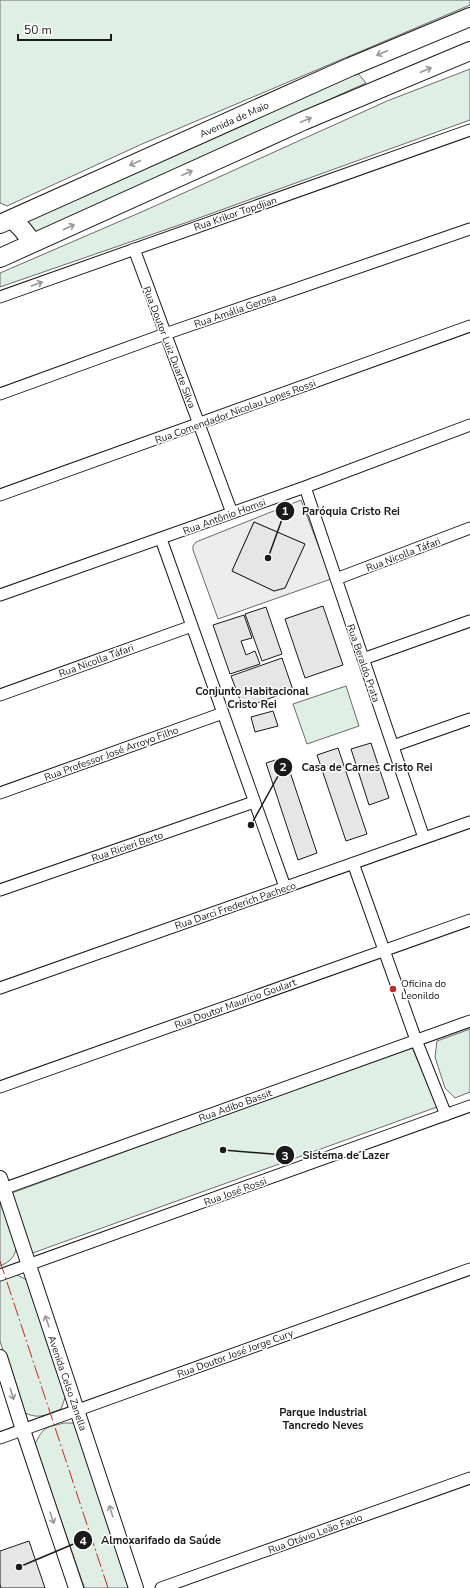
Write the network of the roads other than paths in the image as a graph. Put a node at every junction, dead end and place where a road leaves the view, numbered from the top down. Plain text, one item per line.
1 (470, 17) edge
2 (470, 51) edge
3 (470, 130) edge
4 (6, 221) edge
5 (470, 229) edge
6 (33, 243) junction
7 (134, 249) junction
8 (0, 258) edge
9 (0, 297) edge
10 (470, 326) edge
11 (165, 334) junction
12 (0, 394) edge
13 (199, 424) junction
14 (470, 425) edge
15 (305, 487) junction
16 (0, 495) edge
17 (232, 513) junction
18 (470, 528) edge
19 (161, 539) junction
20 (336, 579) junction
21 (0, 596) edge
22 (470, 621) edge
23 (192, 626) junction
24 (363, 658) junction
25 (0, 695) edge
26 (223, 713) junction
27 (470, 719) edge
28 (393, 746) junction
29 (0, 793) edge
30 (254, 802) junction
31 (470, 822) edge
32 (424, 838) junction
33 (354, 863) junction
34 (285, 888) junction
35 (0, 890) edge
36 (470, 920) edge
37 (385, 950) junction
38 (0, 988) edge
39 (470, 1021) edge
40 (416, 1040) junction
41 (0, 1087) edge
42 (470, 1106) edge
43 (446, 1115) junction
44 (1, 1185) edge
45 (28, 1265) junction
46 (470, 1268) edge
47 (0, 1275) edge
48 (0, 1357) edge
49 (77, 1410) junction
50 (22, 1430) junction
51 (0, 1438) edge
52 (470, 1478) edge
53 (76, 1588) edge
54 (136, 1588) edge
55 (161, 1588) edge

1 -> 4 main road, Avenida de Maio
6 -> 2 main road
3 - 7 street, Rua Krikor Topdjian
4 - 6 main road
5 - 11 street, Rua Amália Gerosa
6 - 8 main road
9 -> 7 street, Rua Krikor Topdjian
7 - 11 street, Rua Doutor Luiz Duarte Silva
10 - 13 street, Rua Comendador Nicolau Lopes Rossi
11 - 12 street, Rua Amália Gerosa
11 - 13 street, Rua Doutor Luiz Duarte Silva
13 - 16 street, Rua Comendador Nicolau Lopes Rossi
13 - 17 street, Rua Doutor Luiz Duarte Silva
14 - 15 street, Rua Antônio Homsi
15 - 17 street, Rua Antônio Homsi
15 - 20 street, Rua Beraldo Prata
17 - 19 street, Rua Antônio Homsi
18 - 20 street, Rua Nicolla Táfari
19 - 21 street, Rua Antônio Homsi
19 - 23 street
20 - 24 street, Rua Beraldo Prata
22 - 24 street
23 - 25 street, Rua Nicolla Táfari
23 - 26 street
24 - 28 street, Rua Beraldo Prata
26 - 29 street, Rua Professor José Arroyo Filho
26 - 30 street
27 - 28 street
28 - 32 street, Rua Beraldo Prata
30 - 34 street
30 - 35 street, Rua Ricieri Berto
31 - 32 street, Rua Darci Frederich Pacheco
32 - 33 street, Rua Darci Frederich Pacheco
33 - 34 street, Rua Darci Frederich Pacheco
33 - 37 street
34 - 38 street, Rua Darci Frederich Pacheco
36 - 37 street, Rua Doutor Maurício Goulart
37 - 40 street
37 - 41 street, Rua Doutor Maurício Goulart
39 - 40 street, Rua Adibo Bassit
40 - 43 street
40 - 44 street, Rua Adibo Bassit
42 - 43 street, Rua José Rossi
43 - 45 street, Rua José Rossi
44 - 45 street, Avenida Celso Zanella
45 - 47 street, Rua José Rossi
49 -> 45 street, Avenida Celso Zanella
46 - 49 street, Rua Doutor José Jorge Cury
48 -> 50 street
49 - 50 street, Rua Doutor José Jorge Cury
54 -> 49 street, Avenida Celso Zanella
50 - 51 street, Rua Doutor José Jorge Cury
50 -> 53 street
52 - 55 street, Rua Otávio Leão Facio

